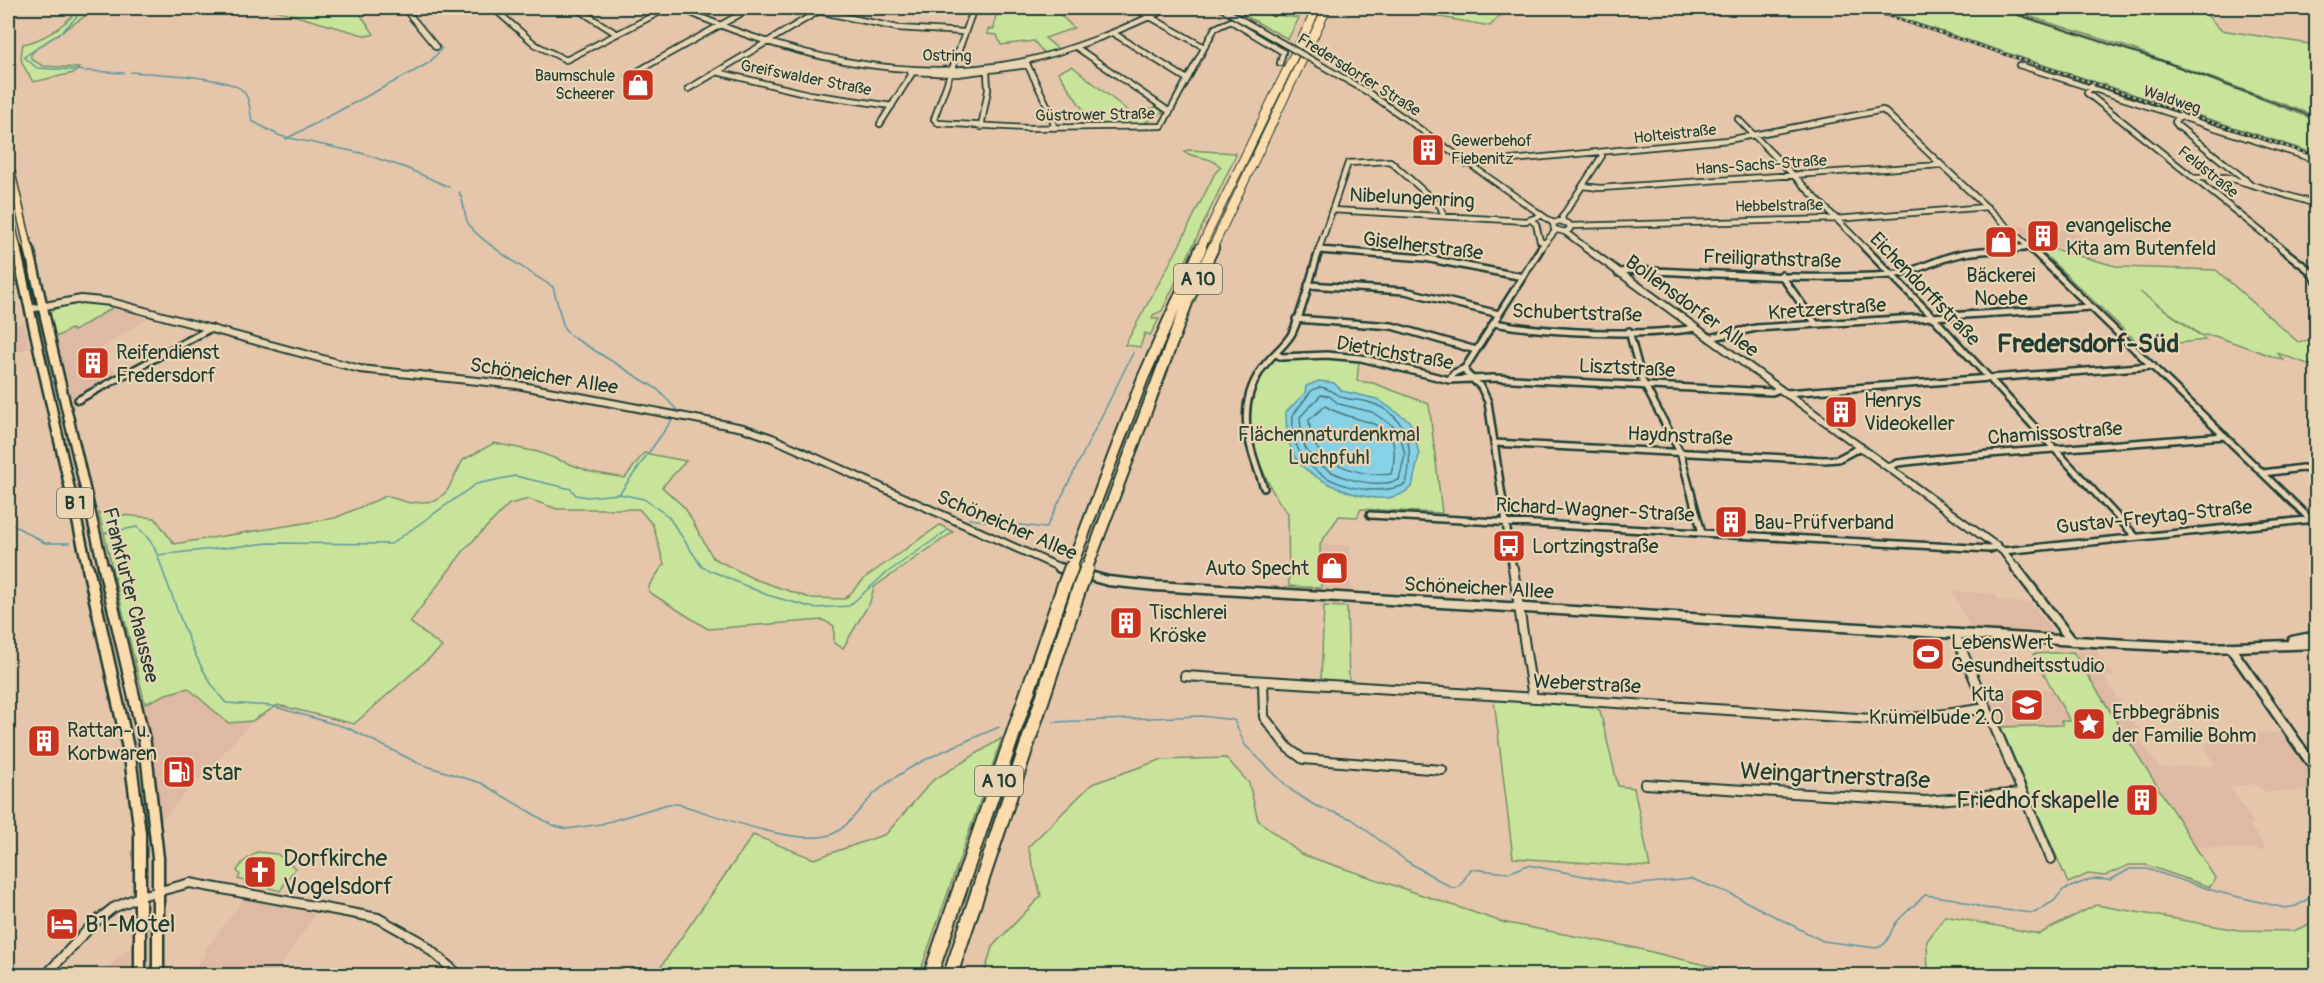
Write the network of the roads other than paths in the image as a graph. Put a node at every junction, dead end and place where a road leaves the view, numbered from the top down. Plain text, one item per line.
1 (404, 8) edge
2 (494, 8) edge
3 (576, 8) edge
4 (668, 8) edge
5 (680, 8) edge
6 (751, 8) edge
7 (824, 8) edge
8 (974, 8) edge
9 (1134, 8) edge
10 (1169, 8) edge
11 (1221, 8) edge
12 (1276, 8) edge
13 (1317, 8) edge
14 (1327, 8) edge
15 (818, 11) junction
16 (1273, 13) dead end
17 (1150, 17) junction
18 (718, 26) junction
19 (964, 32) junction
20 (1113, 33) junction
21 (617, 34) junction
22 (767, 41) junction
23 (436, 47) dead end
24 (1204, 47) junction
25 (1076, 48) junction
26 (1026, 63) junction
27 (1280, 63) dead end
28 (2019, 65) dead end
29 (907, 67) junction
30 (717, 72) junction
31 (913, 72) junction
32 (952, 72) junction
33 (987, 72) junction
34 (629, 76) dead end
35 (1187, 79) junction
36 (2092, 86) junction
37 (688, 89) dead end
38 (892, 106) junction
39 (1170, 112) junction
40 (2180, 116) junction
41 (1738, 119) dead end
42 (880, 124) dead end
43 (981, 126) junction
44 (1054, 128) junction
45 (1755, 136) junction
46 (1601, 153) junction
47 (8, 160) edge
48 (2316, 160) edge
49 (1467, 164) junction
50 (1941, 165) junction
51 (1794, 175) junction
52 (2194, 178) junction
53 (2251, 184) junction
54 (1583, 186) junction
55 (2316, 204) edge
56 (1987, 207) junction
57 (8, 210) edge
58 (1332, 210) junction
59 (1444, 216) junction
60 (1540, 216) junction
61 (1836, 219) junction
62 (1531, 220) junction
63 (1563, 222) junction
64 (1553, 223) junction
65 (2316, 226) edge
66 (1568, 229) junction
67 (1556, 230) junction
68 (2316, 232) edge
69 (1545, 243) junction
70 (2029, 247) junction
71 (1319, 250) junction
72 (1618, 273) junction
73 (1781, 275) junction
74 (1892, 275) junction
75 (1523, 277) junction
76 (2316, 280) edge
77 (1308, 285) junction
78 (42, 305) junction
79 (2091, 307) junction
80 (30, 309) junction
81 (1499, 314) junction
82 (1932, 316) junction
83 (1296, 319) junction
84 (1494, 323) junction
85 (1816, 324) junction
86 (211, 328) junction
87 (1695, 328) junction
88 (1629, 331) junction
89 (1709, 338) junction
90 (1476, 350) junction
91 (1276, 354) junction
92 (2153, 366) junction
93 (1465, 368) junction
94 (1988, 377) junction
95 (1449, 380) junction
96 (1473, 380) junction
97 (1644, 386) junction
98 (1783, 391) junction
99 (78, 400) dead end
100 (2225, 436) junction
101 (1494, 443) junction
102 (1861, 447) junction
103 (2055, 449) junction
104 (1680, 452) junction
105 (1888, 467) junction
106 (2316, 470) edge
107 (2263, 473) junction
108 (1264, 488) dead end
109 (1370, 515) dead end
110 (2313, 518) edge
111 (1506, 521) junction
112 (1702, 533) junction
113 (2135, 536) junction
114 (2000, 549) junction
115 (1520, 607) junction
116 (1955, 634) junction
117 (2316, 636) edge
118 (2072, 641) junction
119 (2284, 644) junction
120 (2316, 644) edge
121 (2230, 646) junction
122 (1185, 676) dead end
123 (1263, 681) junction
124 (1533, 698) junction
125 (1987, 708) junction
126 (1442, 770) dead end
127 (2316, 770) edge
128 (1645, 784) dead end
129 (2022, 793) junction
130 (2051, 859) dead end
131 (159, 890) junction
132 (141, 896) junction
133 (45, 975) edge
134 (140, 975) edge
135 (158, 975) edge
136 (460, 975) edge
137 (930, 975) edge
138 (950, 975) edge

1 - 23 street
2 - 21 street
3 - 21 street
4 - 21 street
5 - 18 street, Ostring
6 - 18 street
7 - 15 street
8 - 19 street
9 - 17 street
10 - 17 street, Ostring
11 - 49 street, Fredersdorfer Straße, bridge
12 - 16 street
13 - 137 highway, A 10, bridge
14 - 138 highway, A 10, bridge
15 - 19 street
15 - 22 street
17 - 20 street, Ostring
17 - 24 street
18 - 22 street, Ostring
18 - 34 street
19 - 32 street
20 - 25 street, Ostring
20 - 35 street
22 - 29 street, Ostring
22 - 30 street
24 - 27 street, Güstrower Straße
24 - 35 street, Güstrower Straße
25 - 26 street, Ostring
25 - 39 street
26 - 32 street, Ostring
26 - 33 street, Ostring
26 - 44 street
28 - 36 street, Waldweg
29 - 31 street
29 - 32 street, Ostring
30 - 37 street
30 - 38 street, Greifswalder Straße
31 - 32 street, Ostring
31 - 38 street
32 - 33 street, Ostring
32 - 43 street, Güstrower Straße
33 - 43 street
35 - 39 street, Güstrower Straße
36 - 40 street, Waldweg
36 - 52 street, Feldstraße
38 - 42 street
39 - 44 street, Güstrower Straße
40 - 48 street, Waldweg
40 - 53 street
41 - 45 street, Eichendorffstraße
43 - 44 street, Güstrower Straße
45 - 46 street, Holteistraße
45 - 50 street, Holteistraße
45 - 51 street, Eichendorffstraße
46 - 49 street, Holteistraße
46 - 54 street
47 - 78 main road, Frankfurter Chaussee / B 1
49 - 60 street
50 - 51 street, Hans-Sachs-Straße
50 - 56 street
51 - 54 street, Hans-Sachs-Straße
51 - 61 street, Eichendorffstraße
52 - 53 street
52 - 76 street, Feldstraße
53 - 55 street
54 - 63 street
56 - 61 street, Hebbelstraße
56 - 70 street
57 - 80 main road, Frankfurter Chaussee / B 1
58 - 59 street, Nibelungenring
58 - 59 street
58 - 71 street, Nibelungenring
59 - 62 street, Nibelungenring
60 - 62 street, Nibelungenring
60 - 64 street
61 - 66 street, Hebbelstraße
61 - 74 street, Eichendorffstraße
62 - 69 street
63 - 64 street
63 - 66 street, Bollensdorfer Allee
64 - 67 street
65 - 68 street
66 - 67 street, Bollensdorfer Allee
66 - 72 street, Bollensdorfer Allee
67 - 69 street
69 - 75 street
70 - 74 street, Freiligrathstraße
70 - 79 street
71 - 75 street, Giselherstraße
71 - 77 street, Nibelungenring
72 - 73 street, Freiligrathstraße
72 - 87 street, Bollensdorfer Allee
73 - 74 street, Freiligrathstraße
73 - 85 street
74 - 82 street, Eichendorffstraße
75 - 81 street
77 - 81 street
77 - 83 street, Nibelungenring
78 - 80 street, Schöneicher Allee
78 - 86 street, Schöneicher Allee
78 - 131 main road, Frankfurter Chaussee / B 1
79 - 82 street, Kretzerstraße
79 - 92 street
80 - 132 main road, Frankfurter Chaussee / B 1
81 - 84 street
82 - 85 street, Kretzerstraße
82 - 94 street, Eichendorffstraße
83 - 90 street
83 - 91 street, Nibelungenring
84 - 88 street, Schubertstraße
84 - 90 street
85 - 89 street, Kretzerstraße
86 - 99 street
86 - 115 street, Schöneicher Allee
87 - 88 street, Schubertstraße
87 - 89 street, Bollensdorfer Allee
88 - 97 street
89 - 98 street, Bollensdorfer Allee
90 - 93 street
91 - 95 street, Dietrichstraße
91 - 108 street, Nibelungenring
92 - 94 street, Lisztstraße
92 - 100 street
93 - 95 street
93 - 96 street
94 - 98 street, Lisztstraße
94 - 103 street, Eichendorffstraße
95 - 96 street, Dietrichstraße
96 - 97 street, Lisztstraße
96 - 101 street
97 - 98 street, Lisztstraße
97 - 104 street
98 - 102 street, Bollensdorfer Allee
100 - 103 street, Chamissostraße
100 - 107 street
101 - 104 street, Haydnstraße
101 - 111 street
102 - 104 street, Haydnstraße
102 - 105 street, Bollensdorfer Allee
103 - 105 street, Chamissostraße
103 - 113 street, Eichendorffstraße
104 - 112 street
105 - 114 street, Bollensdorfer Allee
106 - 107 street
107 - 110 street
109 - 111 street, Richard-Wagner-Straße
110 - 113 street, Gustav-Freytag-Straße
111 - 112 street, Richard-Wagner-Straße
111 - 115 street
112 - 114 street, Richard-Wagner-Straße
113 - 114 street, Gustav-Freytag-Straße
114 - 118 street, Bollensdorfer Allee
115 - 116 street, Schöneicher Allee
115 - 124 street
116 - 118 street, Schöneicher Allee
116 - 125 street
117 - 119 street
118 - 121 street, Schöneicher Allee
119 - 120 street
119 - 121 street, Schöneicher Allee
121 - 127 street
122 - 123 street, Weberstraße
123 - 124 street, Weberstraße
123 - 126 street
124 - 125 street, Weberstraße
125 - 129 street
128 - 129 street, Weingartnerstraße
129 - 130 street
131 - 132 street
131 - 135 main road, Frankfurter Chaussee / B 1
131 - 136 street
132 - 133 street
132 - 134 main road, Frankfurter Chaussee / B 1

